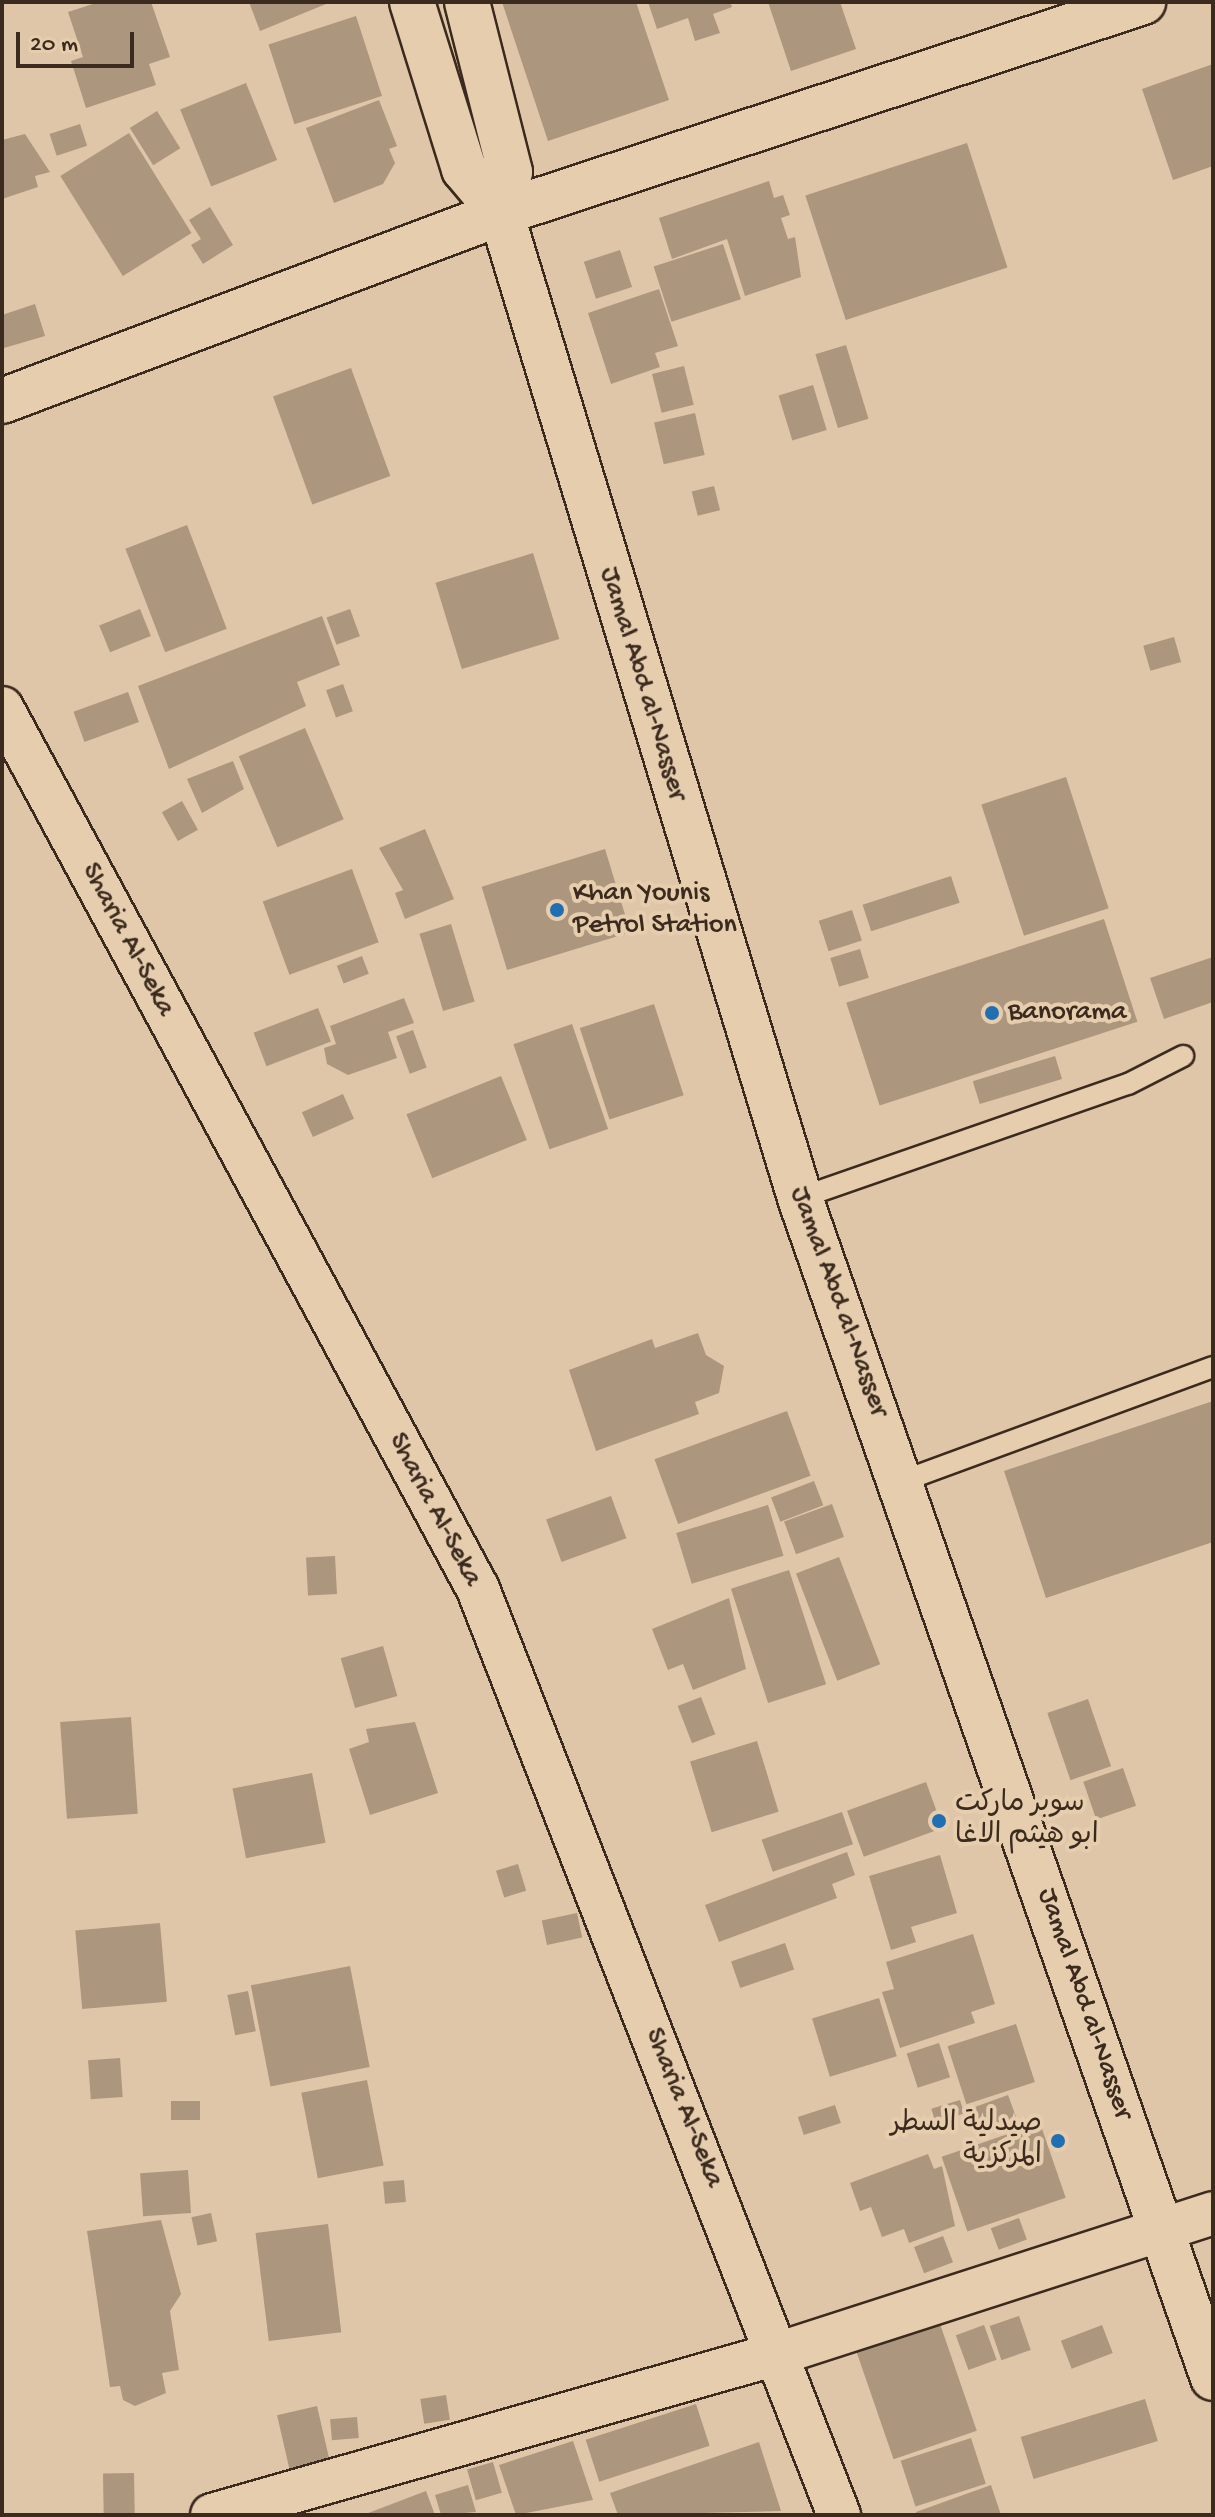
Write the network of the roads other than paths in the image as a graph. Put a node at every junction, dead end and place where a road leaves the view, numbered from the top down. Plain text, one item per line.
1 (412, 2) edge
2 (467, 2) edge
3 (1143, 2) edge
4 (501, 213) junction
5 (2, 401) edge
6 (2, 708) edge
7 (1183, 1056) dead end
8 (800, 1198) junction
9 (1213, 1367) edge
10 (903, 1481) junction
11 (1213, 2213) edge
12 (1162, 2231) junction
13 (780, 2353) junction
14 (1213, 2378) edge
15 (212, 2515) edge
16 (839, 2515) edge

1 - 4 main road, Jamal Abd al-Nasser
2 - 4 main road, Jamal Abd al-Nasser
3 - 4 main road
4 - 5 main road
4 - 8 main road, Jamal Abd al-Nasser
6 - 13 street, Sharia Al-Seka
7 - 8 lane
8 - 10 main road, Jamal Abd al-Nasser
9 - 10 lane
10 - 12 main road, Jamal Abd al-Nasser
11 - 12 street
12 - 13 street
12 - 14 main road, Jamal Abd al-Nasser
13 - 15 street
13 - 16 street, Sharia Al-Seka

